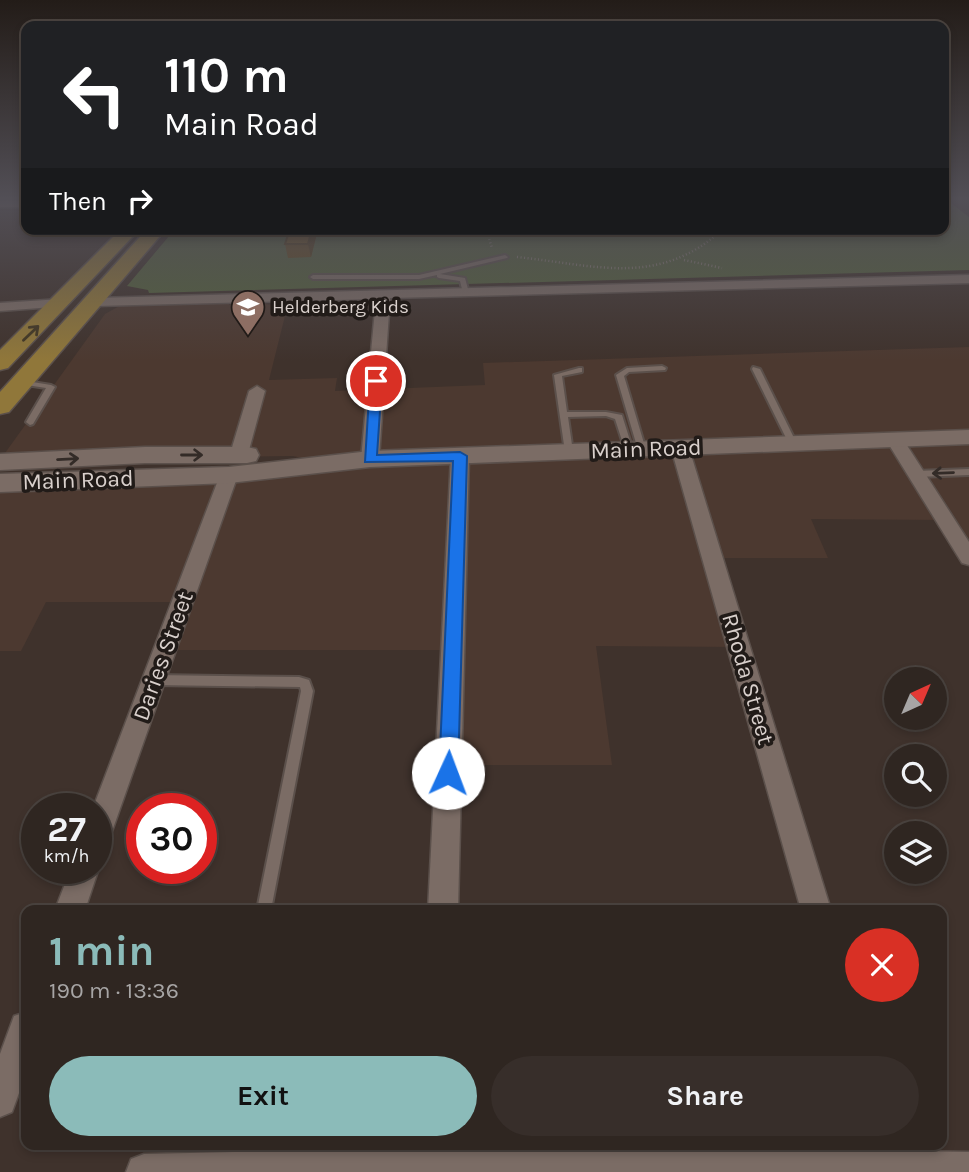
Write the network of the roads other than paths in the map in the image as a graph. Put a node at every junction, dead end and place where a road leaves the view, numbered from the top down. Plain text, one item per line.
1 (110, 252) edge
2 (138, 252) edge
3 (505, 257) road end
4 (419, 277) junction
5 (313, 278) dead end
6 (969, 279) edge
7 (466, 293) junction
8 (383, 296) junction
9 (95, 302) junction
10 (61, 303) junction
11 (0, 307) edge
12 (0, 363) edge
13 (663, 368) dead end
14 (756, 369) dead end
15 (579, 370) dead end
16 (23, 382) junction
17 (257, 391) dead end
18 (0, 407) edge
19 (563, 415) junction
20 (30, 422) dead end
21 (969, 437) edge
22 (895, 440) junction
23 (793, 444) junction
24 (680, 448) junction
25 (636, 450) junction
26 (569, 452) junction
27 (460, 456) junction
28 (370, 459) junction
29 (234, 465) junction
30 (969, 472) edge
31 (916, 474) junction
32 (4, 479) edge
33 (969, 558) edge
34 (154, 680) junction
35 (112, 794) edge
36 (79, 884) edge
37 (72, 905) edge
38 (265, 905) edge
39 (443, 905) edge
40 (815, 905) edge
41 (21, 1042) edge
42 (0, 1100) edge
43 (434, 1155) edge
44 (889, 1157) edge
45 (969, 1170) edge
46 (144, 1172) edge

1 - 10 main road
2 - 9 main road
3 - 4 lane
4 - 5 lane
4 - 7 lane
6 - 7 street
7 - 8 street
8 - 9 street
8 - 28 street
9 - 16 main road
10 - 11 street
12 -> 10 main road
13 - 25 lane
14 - 23 lane
15 - 19 lane
16 - 18 main road
16 - 20 lane
17 - 29 street, Daries Street
19 - 25 lane
19 - 26 lane
21 - 22 main road, Main Road
22 - 23 main road, Main Road
22 - 31 street
23 - 24 main road, Main Road
24 - 25 main road, Main Road
24 - 40 street, Rhoda Street
25 - 26 main road, Main Road
26 - 27 main road, Main Road
27 - 28 main road, Main Road
27 - 39 street
28 - 29 main road, Main Road
29 - 32 main road, Main Road
29 - 34 street, Daries Street
30 -> 31 lane
31 - 33 street
34 - 35 street, Daries Street
34 - 38 lane
36 - 37 street
41 - 42 street
43 - 44 street
43 - 46 street
44 - 45 street

